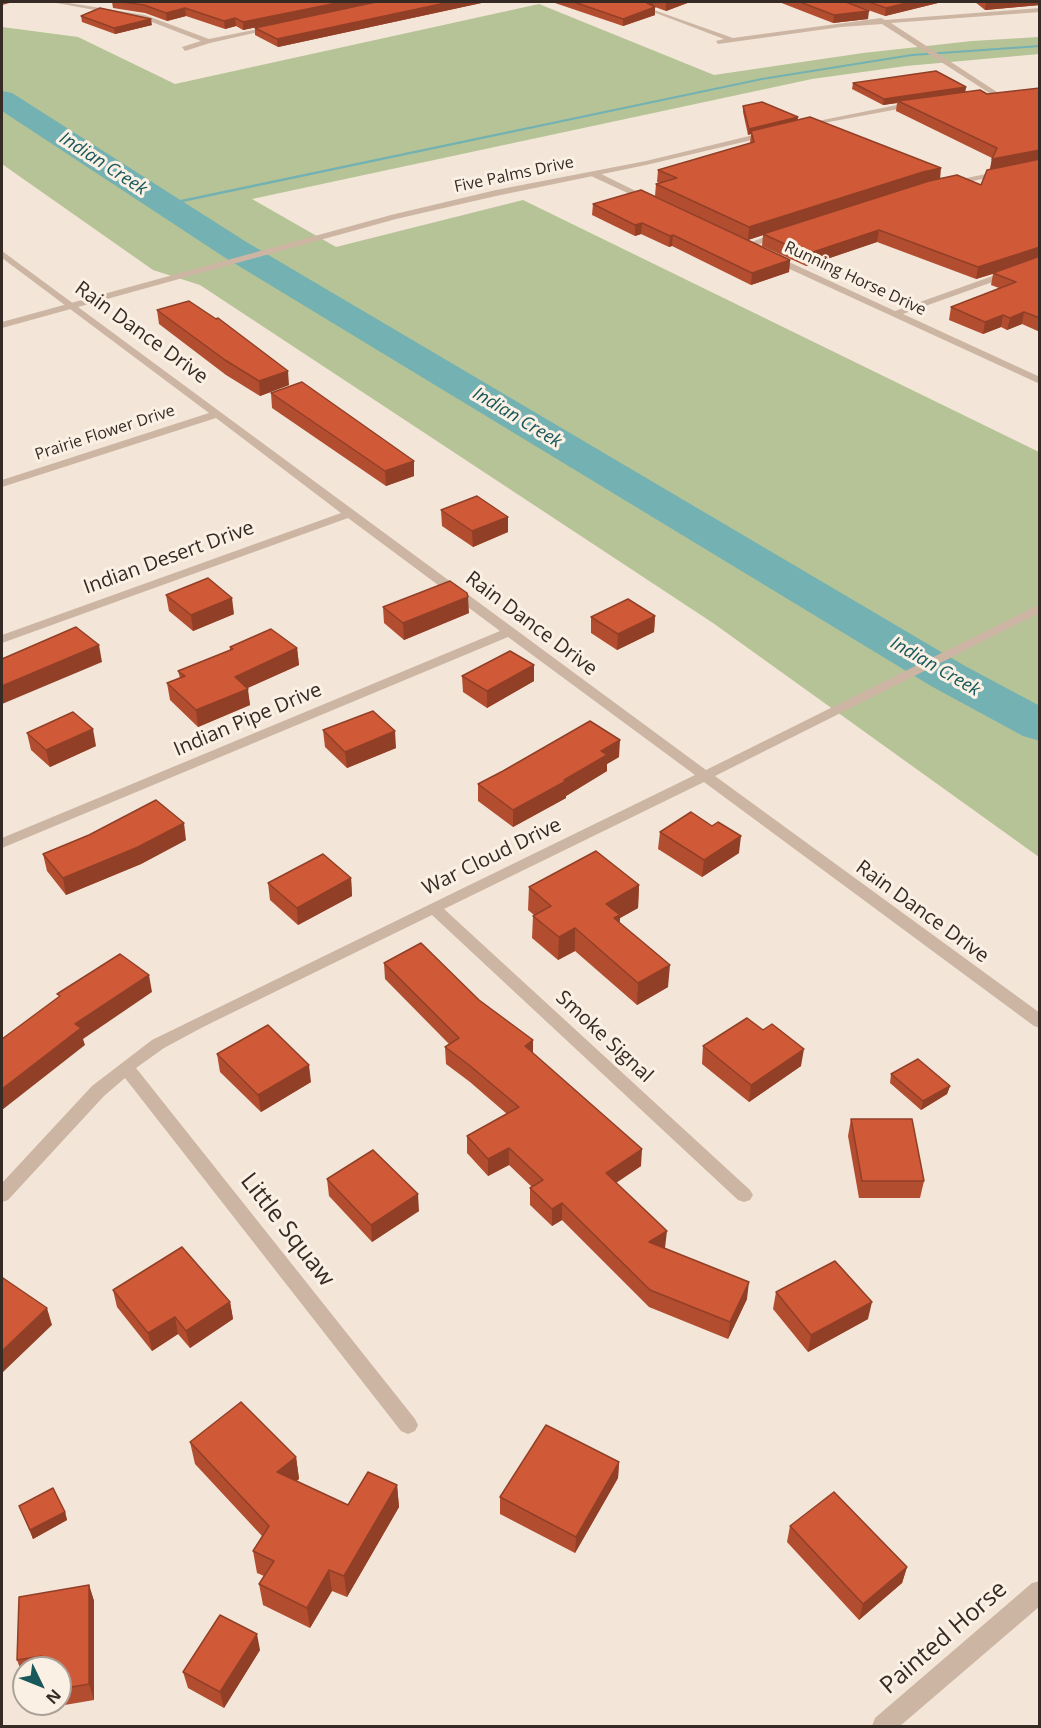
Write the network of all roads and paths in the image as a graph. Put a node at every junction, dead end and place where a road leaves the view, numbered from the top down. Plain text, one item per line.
1 (54, 2) edge
2 (650, 9) edge
3 (1040, 10) edge
4 (868, 14) edge
5 (885, 21) junction
6 (277, 27) edge
7 (733, 40) junction
8 (208, 41) junction
9 (718, 42) dead end
10 (185, 49) dead end
11 (1006, 93) edge
12 (994, 94) junction
13 (983, 95) edge
14 (931, 101) edge
15 (790, 128) edge
16 (781, 130) edge
17 (1040, 165) edge
18 (594, 174) junction
19 (935, 186) edge
20 (655, 202) edge
21 (790, 231) edge
22 (736, 241) edge
23 (746, 246) junction
24 (757, 250) edge
25 (2, 254) edge
26 (767, 255) edge
27 (1040, 262) edge
28 (70, 306) junction
29 (895, 314) junction
30 (2, 325) edge
31 (1040, 381) edge
32 (218, 414) junction
33 (2, 484) edge
34 (351, 513) junction
35 (1040, 608) edge
36 (509, 632) junction
37 (2, 639) edge
38 (705, 776) junction
39 (2, 843) edge
40 (435, 909) junction
41 (1040, 1022) edge
42 (126, 1067) junction
43 (744, 1195) dead end
44 (2, 1196) edge
45 (408, 1425) dead end
46 (1040, 1591) edge
47 (884, 1726) edge

1 - 8 street
2 - 7 street
3 - 5 street
4 - 5 street
5 - 7 street
5 - 12 street
6 - 8 street
7 - 9 street
8 - 10 street
11 - 12 street
12 - 13 street
14 - 15 street
16 - 18 street, Five Palms Drive
17 - 19 street
18 - 20 street
18 - 28 street, Five Palms Drive
21 - 23 street
22 - 23 street, Running Horse Drive
23 - 24 street, Running Horse Drive
25 - 28 street, Rain Dance Drive
26 - 29 street, Running Horse Drive
27 - 29 street
28 - 30 street, Five Palms Drive
28 - 32 street, Rain Dance Drive
29 - 31 street, Running Horse Drive
32 - 33 street, Prairie Flower Drive
32 - 34 street, Rain Dance Drive
34 - 36 street, Rain Dance Drive
34 - 37 street, Indian Desert Drive
35 - 38 street, War Cloud Drive
36 - 38 street, Rain Dance Drive
36 - 39 street, Indian Pipe Drive
38 - 40 street, War Cloud Drive
38 - 41 street, Rain Dance Drive
40 - 42 street, War Cloud Drive
40 - 43 street, Smoke Signal
42 - 44 street, War Cloud Drive
42 - 45 street, Little Squaw
46 - 47 street, Painted Horse

